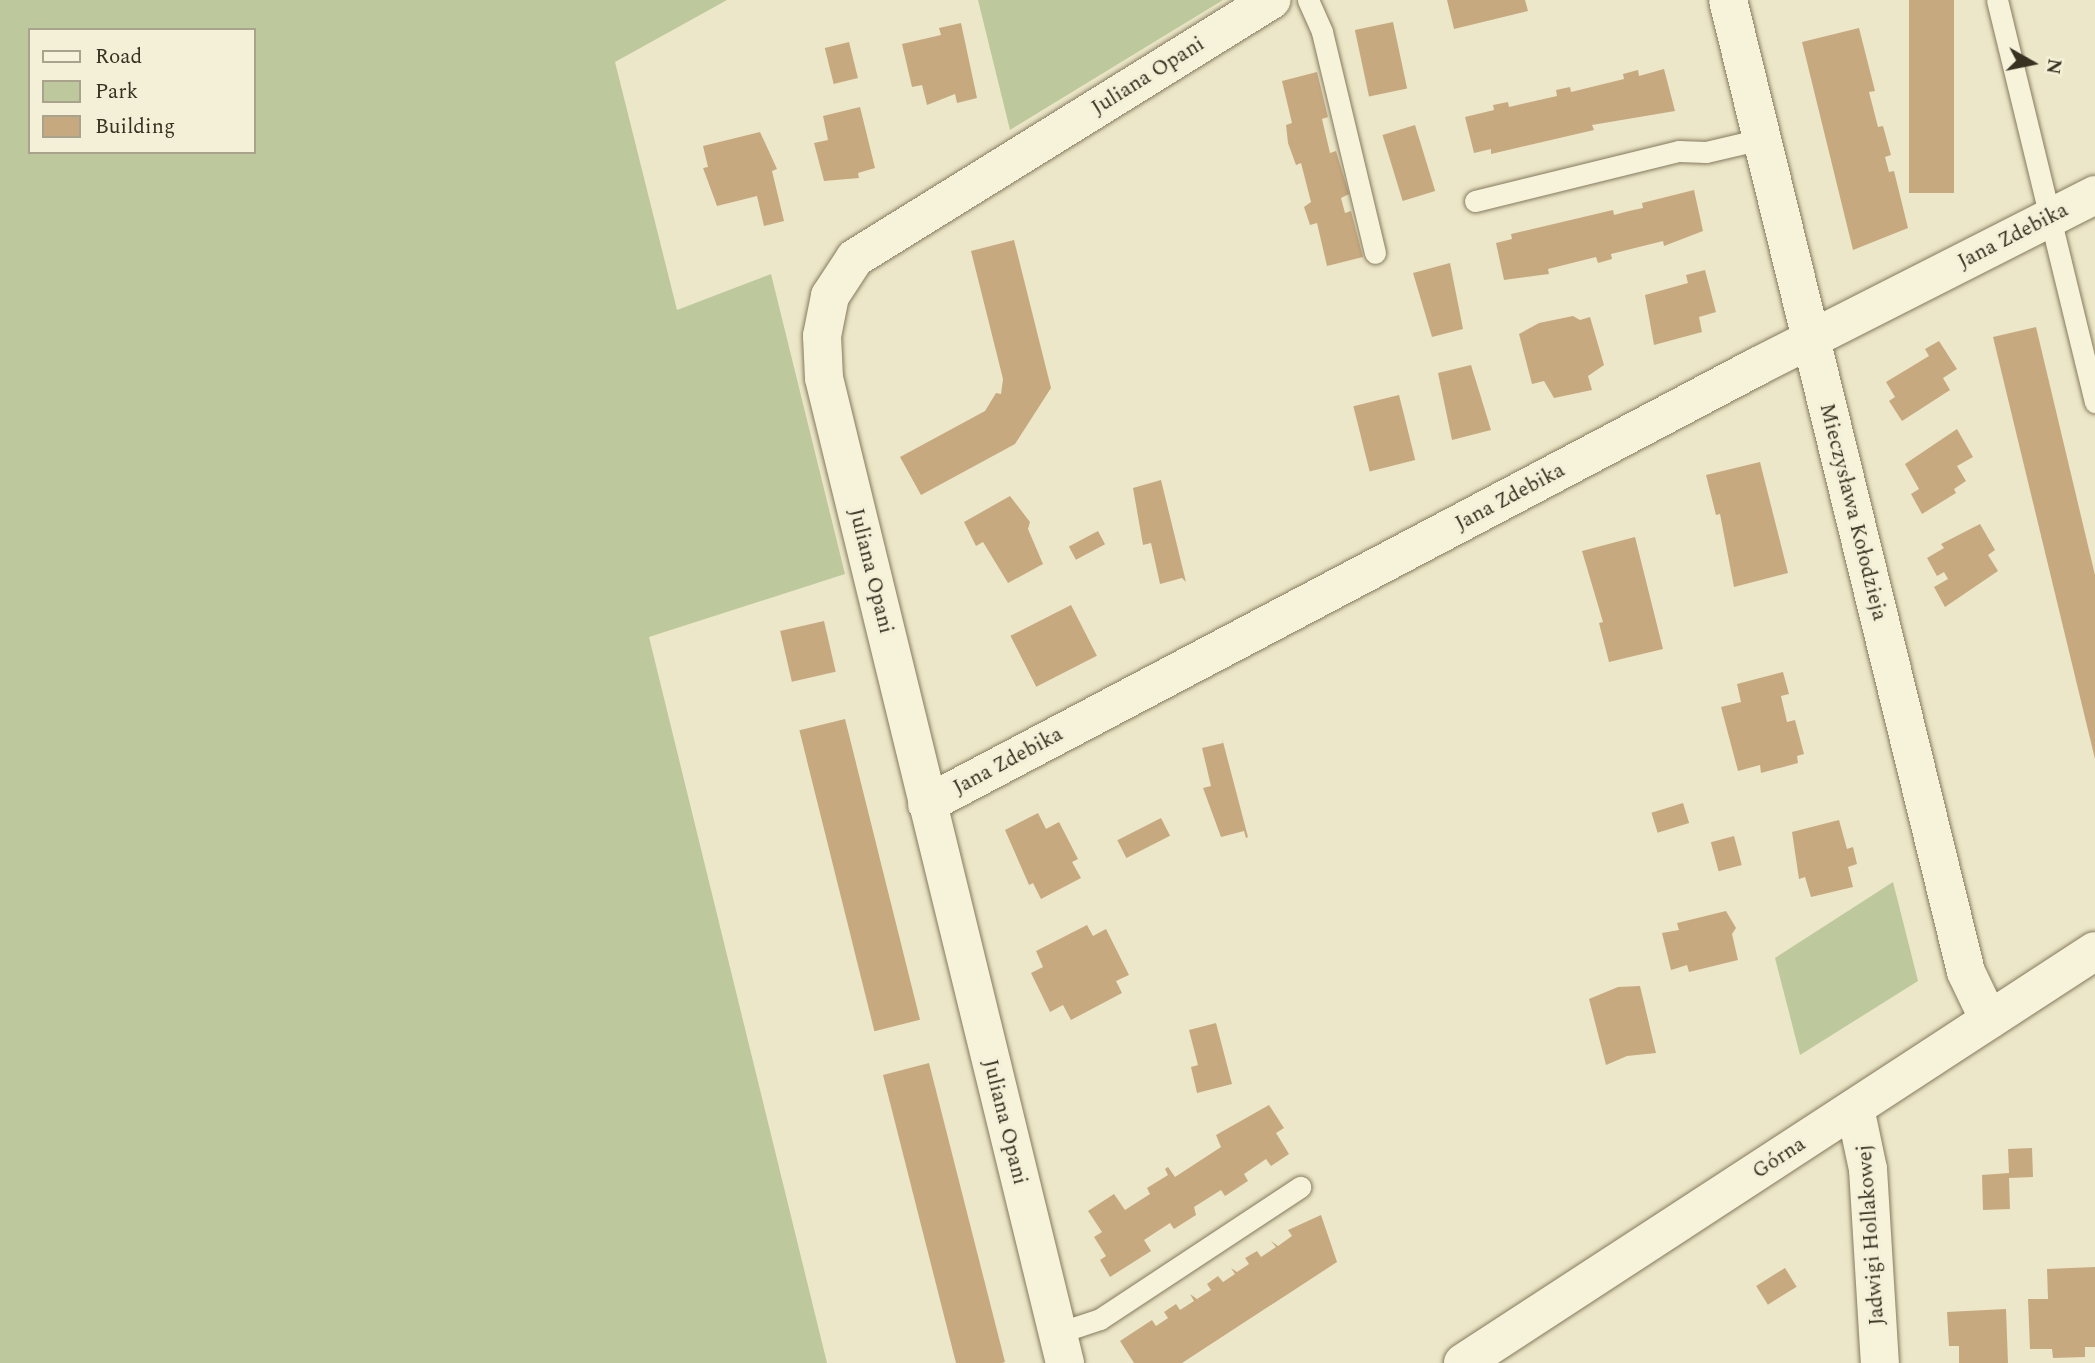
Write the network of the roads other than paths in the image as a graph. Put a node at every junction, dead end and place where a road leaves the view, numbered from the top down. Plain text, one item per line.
1 (1271, 0) edge
2 (1308, 0) edge
3 (1728, 0) edge
4 (1997, 0) edge
5 (1762, 139) junction
6 (2095, 195) edge
7 (1475, 201) dead end
8 (2050, 217) junction
9 (1375, 253) dead end
10 (1811, 339) junction
11 (2095, 402) edge
12 (927, 804) junction
13 (2095, 951) edge
14 (1989, 1020) junction
15 (1855, 1108) junction
16 (1300, 1187) dead end
17 (1061, 1348) edge
18 (1463, 1363) edge
19 (1880, 1363) edge

1 - 12 street, Juliana Opani
2 - 9 lane
3 - 5 street, Mieczysława Kołodzieja
4 - 8 lane
5 - 7 lane
5 - 10 street, Mieczysława Kołodzieja
6 - 8 street, Jana Zdebika
8 - 10 street, Jana Zdebika
8 - 11 lane
10 - 12 street, Jana Zdebika
10 - 14 street, Mieczysława Kołodzieja
12 - 17 street, Juliana Opani
13 - 14 street, Górna
14 - 15 street, Górna
15 - 18 street, Górna
15 - 19 street, Jadwigi Hollakowej
16 - 17 lane

